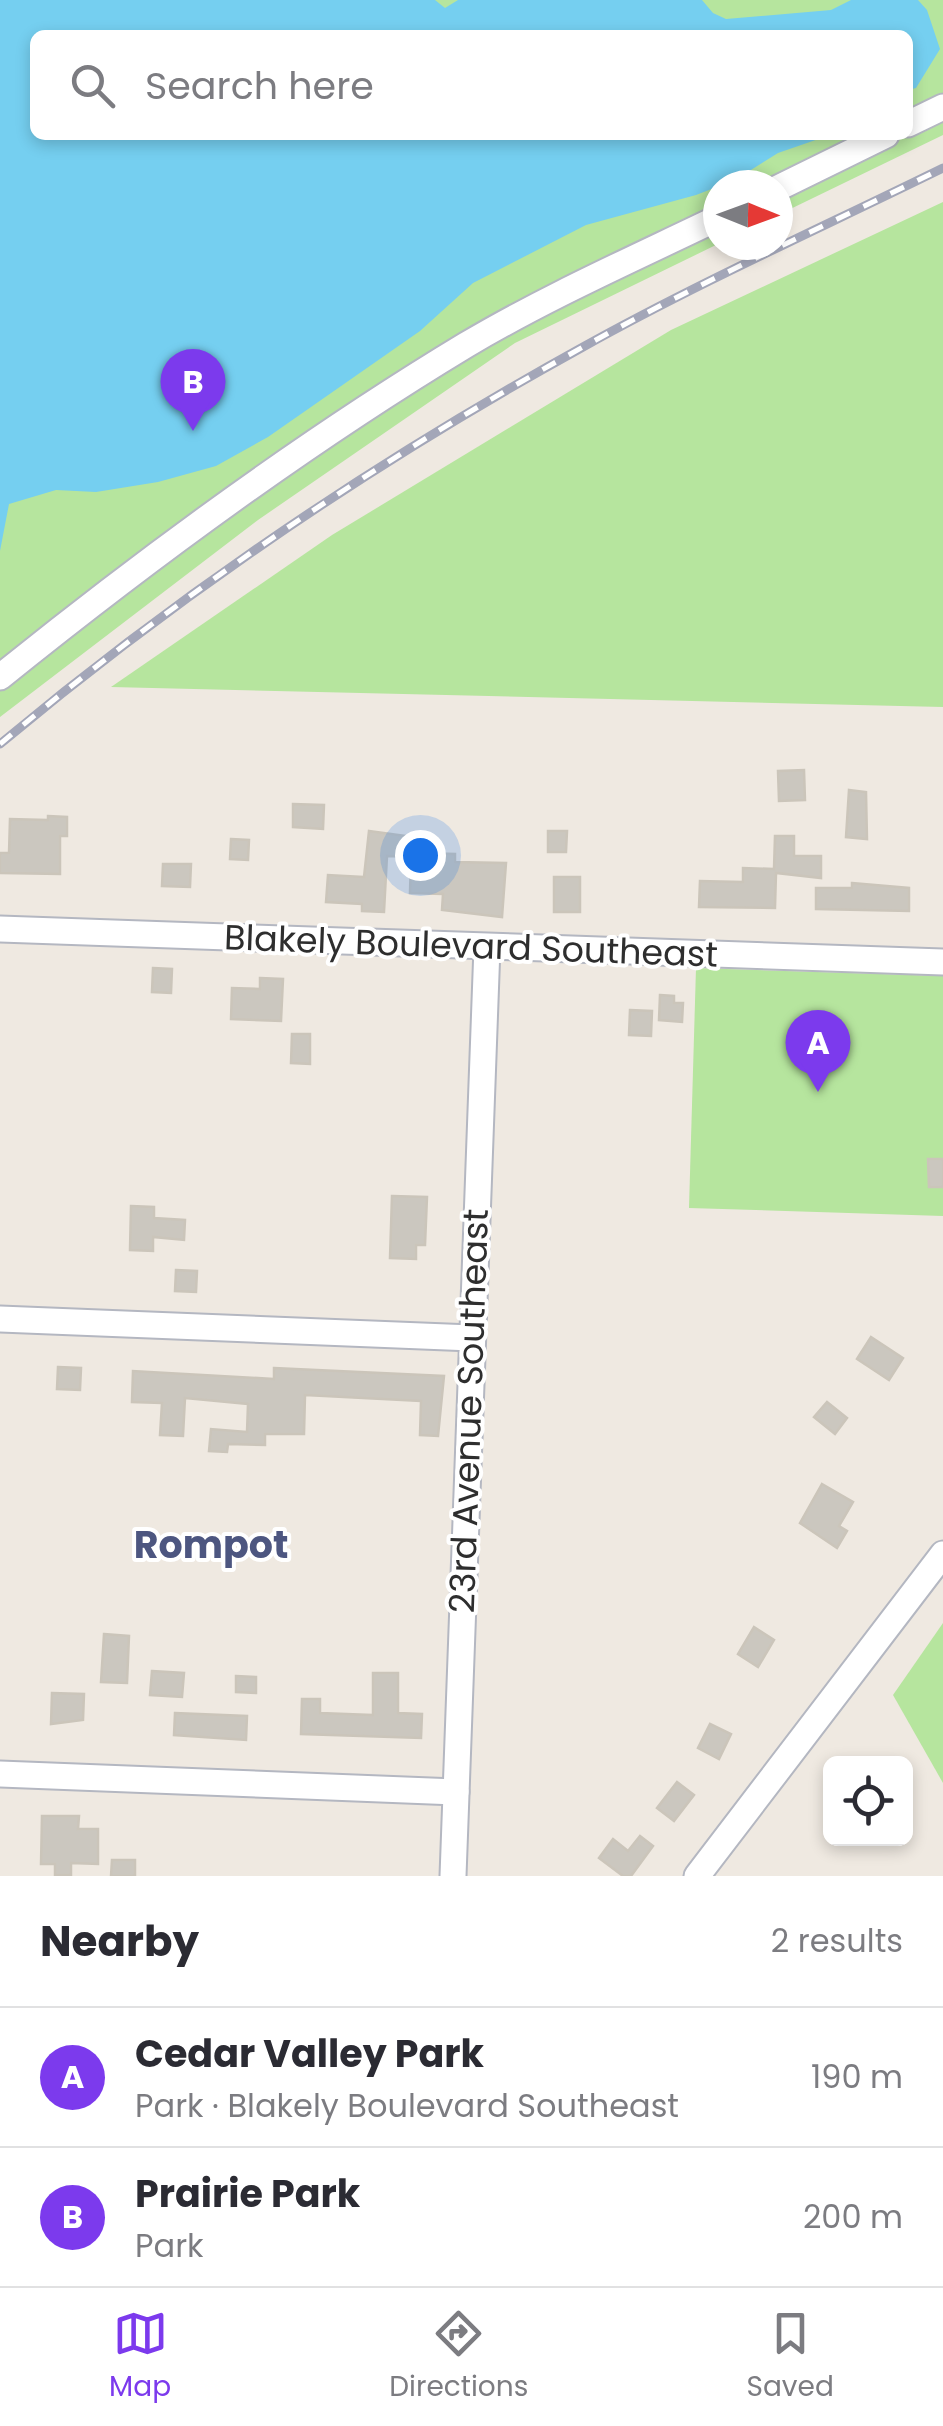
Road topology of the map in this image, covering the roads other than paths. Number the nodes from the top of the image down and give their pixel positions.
1 (943, 107) edge
2 (913, 122) edge
3 (876, 140) edge
4 (793, 181) edge
5 (703, 225) edge
6 (0, 677) edge
7 (0, 929) edge
8 (487, 947) junction
9 (943, 962) edge
10 (0, 1320) edge
11 (472, 1338) junction
12 (943, 1554) edge
13 (0, 1774) edge
14 (456, 1792) junction
15 (453, 1876) edge
16 (697, 1876) edge

1 - 2 street
3 - 4 street
5 - 6 street
7 - 8 street, Blakely Boulevard Southeast
8 - 9 street, Blakely Boulevard Southeast
8 - 11 street, 23rd Avenue Southeast
10 - 11 street
11 - 14 street, 23rd Avenue Southeast
12 - 16 street
13 - 14 street
14 - 15 street, 23rd Avenue Southeast

